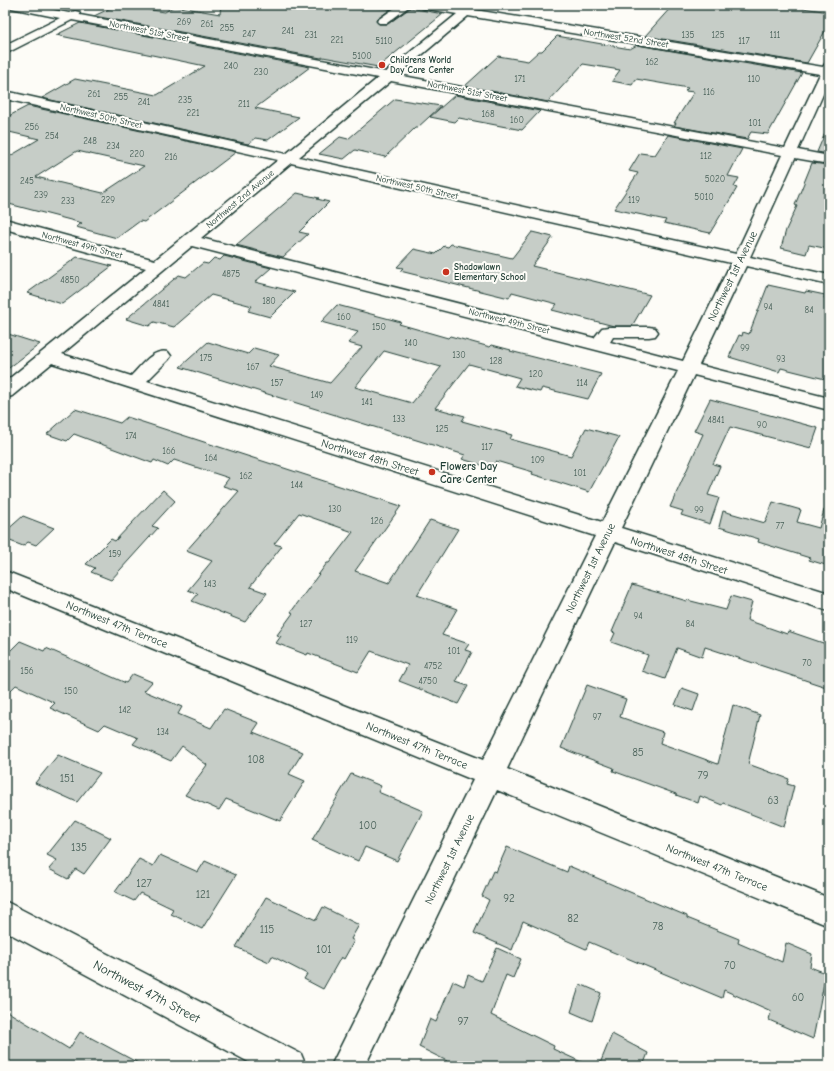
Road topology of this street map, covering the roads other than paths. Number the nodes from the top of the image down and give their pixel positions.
1 (12, 5) edge
2 (406, 5) edge
3 (422, 5) edge
4 (87, 8) dead end
5 (470, 9) edge
6 (70, 16) junction
7 (383, 21) dead end
8 (5, 50) edge
9 (828, 70) edge
10 (389, 76) junction
11 (5, 95) edge
12 (789, 153) junction
13 (289, 158) junction
14 (829, 160) edge
15 (225, 192) dead end
16 (242, 197) junction
17 (5, 224) edge
18 (189, 240) junction
19 (741, 260) junction
20 (158, 266) junction
21 (829, 280) edge
22 (649, 332) dead end
23 (599, 344) junction
24 (48, 356) junction
25 (162, 356) dead end
26 (688, 367) junction
27 (134, 383) junction
28 (5, 392) edge
29 (829, 404) edge
30 (608, 532) junction
31 (5, 579) edge
32 (829, 602) edge
33 (490, 774) junction
34 (829, 912) edge
35 (5, 916) edge
36 (289, 1066) edge
37 (348, 1066) edge

1 - 6 street, Northwest 51st Street
2 - 7 street
3 - 5 street, Northwest 52nd Street
4 - 6 street
5 - 9 street, Northwest 52nd Street
5 - 10 street, Northwest 2nd Avenue
6 - 8 street
6 - 10 street, Northwest 51st Street
9 - 12 street, Northwest 1st Avenue
10 - 12 street, Northwest 51st Street
10 - 13 street, Northwest 2nd Avenue
11 - 13 street, Northwest 50th Street
12 - 14 street, Northwest 51st Street
12 - 19 street, Northwest 1st Avenue
13 - 16 street, Northwest 2nd Avenue
13 - 19 street, Northwest 50th Street
15 - 16 street
16 - 18 street, Northwest 2nd Avenue
17 - 20 street, Northwest 49th Street
18 - 20 street, Northwest 2nd Avenue
18 - 23 street, Northwest 49th Street
19 - 21 street, Northwest 50th Street
19 - 26 street, Northwest 1st Avenue
20 - 24 street, Northwest 2nd Avenue
22 - 23 street
23 - 26 street, Northwest 49th Street
24 - 27 street, Northwest 48th Street
24 - 28 street, Northwest 2nd Avenue
25 - 27 street
26 - 29 street, Northwest 49th Street
26 - 30 street, Northwest 1st Avenue
27 - 30 street, Northwest 48th Street
30 - 32 street, Northwest 48th Street
30 - 33 street, Northwest 1st Avenue
31 - 33 street, Northwest 47th Terrace
33 - 34 street, Northwest 47th Terrace
33 - 37 street, Northwest 1st Avenue
35 - 36 street, Northwest 47th Street

